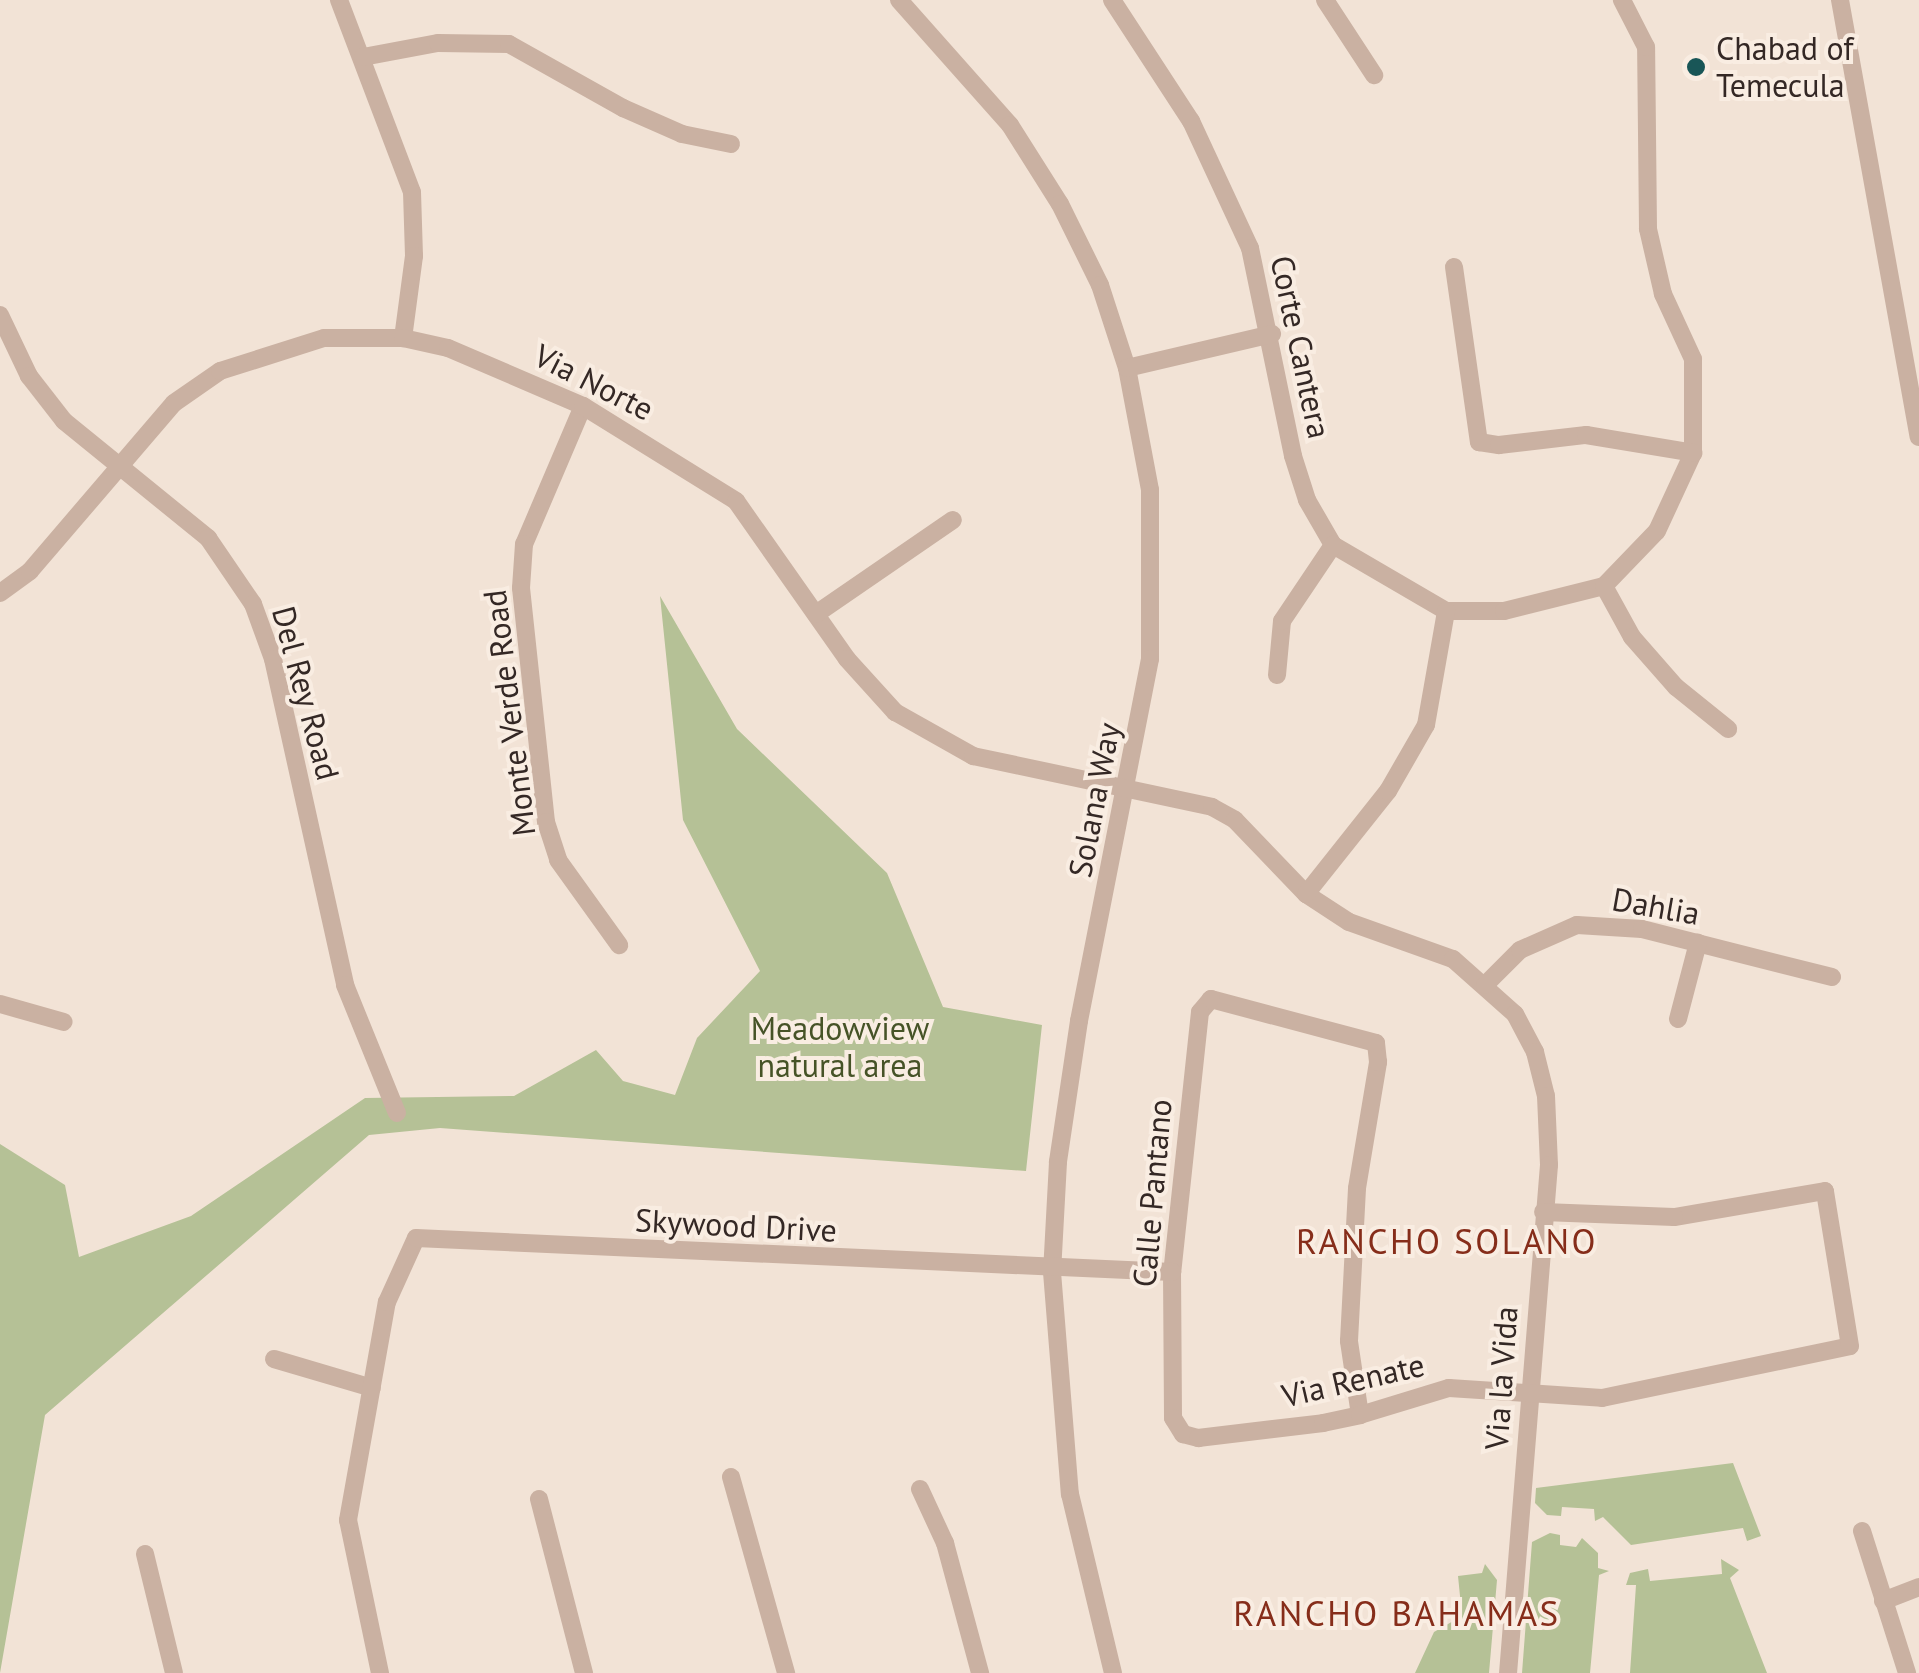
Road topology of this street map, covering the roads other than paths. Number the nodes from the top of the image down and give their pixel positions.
1 (339, 0) edge
2 (900, 0) edge
3 (1112, 0) edge
4 (1326, 0) edge
5 (1622, 0) edge
6 (1840, 0) edge
7 (363, 57) junction
8 (1374, 75) dead end
9 (731, 144) dead end
10 (1454, 266) dead end
11 (0, 314) edge
12 (1272, 334) junction
13 (403, 338) junction
14 (1127, 368) junction
15 (583, 406) junction
16 (1919, 437) edge
17 (1694, 453) junction
18 (117, 466) junction
19 (952, 520) dead end
20 (1333, 545) junction
21 (1604, 586) junction
22 (0, 593) edge
23 (1446, 611) junction
24 (816, 614) junction
25 (1277, 675) dead end
26 (1728, 729) dead end
27 (1129, 786) junction
28 (1306, 894) junction
29 (1698, 943) junction
30 (619, 944) dead end
31 (1832, 977) dead end
32 (1485, 985) junction
33 (0, 1004) edge
34 (1678, 1019) dead end
35 (64, 1022) dead end
36 (397, 1113) dead end
37 (1543, 1212) junction
38 (1052, 1272) junction
39 (1172, 1272) junction
40 (274, 1358) dead end
41 (372, 1388) junction
42 (1531, 1395) junction
43 (1360, 1415) junction
44 (1173, 1418) joint
45 (731, 1477) dead end
46 (920, 1489) dead end
47 (539, 1499) dead end
48 (1862, 1531) dead end
49 (145, 1554) dead end
50 (1919, 1587) edge
51 (1884, 1600) junction
52 (174, 1673) edge
53 (380, 1673) edge
54 (584, 1673) edge
55 (786, 1673) edge
56 (980, 1673) edge
57 (1113, 1673) edge
58 (1508, 1673) edge
59 (1907, 1673) edge

1 - 7 street
2 - 14 street, Solana Way
3 - 12 street, Corte Cantera
4 - 8 street
5 - 17 street
6 - 16 street
7 - 9 street
7 - 13 street
10 - 17 street
11 - 18 street, Del Rey Road
12 - 14 street
12 - 20 street, Corte Cantera
13 - 15 street, Via Norte
13 - 18 street, Via Norte
14 - 27 street, Solana Way
15 - 24 street, Via Norte
15 - 30 street, Monte Verde Road
17 - 21 street
18 - 22 street, Via Norte
18 - 36 street, Del Rey Road
19 - 24 street
20 - 23 street, Corte Cantera
20 - 25 street
21 - 23 street
21 - 26 street
23 - 28 street
24 - 27 street, Via Norte
27 - 28 street, Via la Vida
27 - 38 street, Solana Way
28 - 32 street, Via la Vida
29 - 31 street, Dahlia
29 - 32 street, Dahlia
29 - 34 street
32 - 37 street, Via la Vida
33 - 35 street
37 - 42 street, Via la Vida
37 - 42 street, Via Renate
38 - 39 street, Skywood Drive
38 - 41 street, Skywood Drive
38 - 57 street, Solana Way
39 - 43 street, Calle Pantano
39 - 44 street, Calle Pantano
40 - 41 street
41 - 53 street
42 - 43 street, Via Renate
42 - 58 street, Via la Vida
43 - 44 street, Via Renate
45 - 55 street
46 - 56 street
47 - 54 street
48 - 51 street
49 - 52 street
50 - 51 street
51 - 59 street

